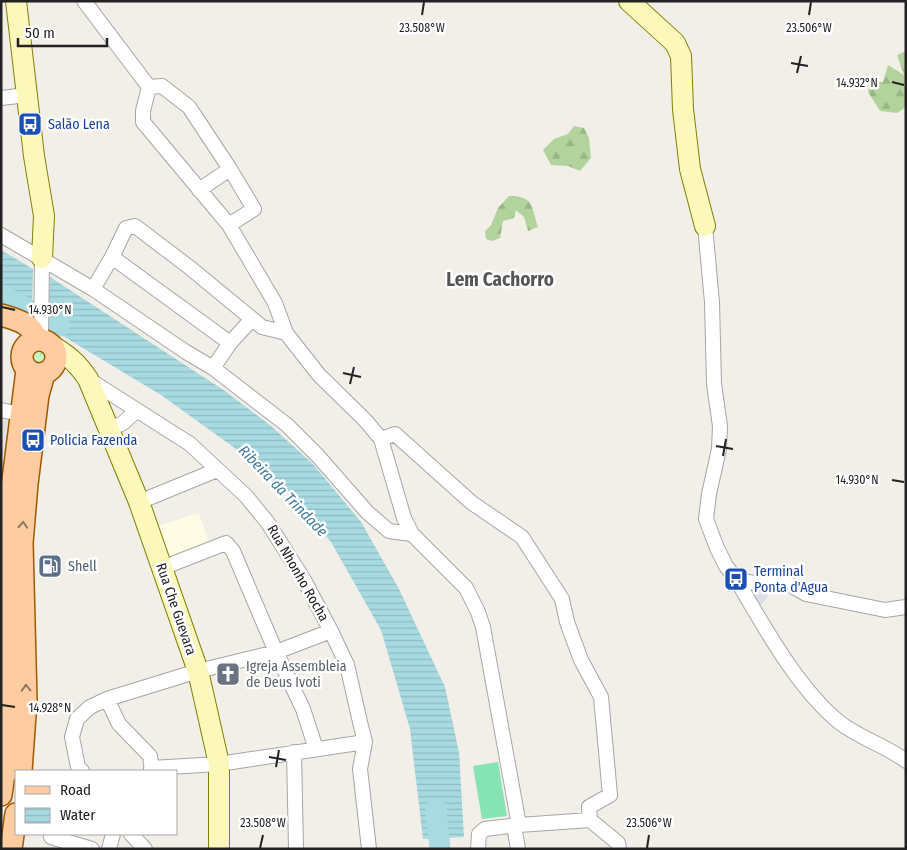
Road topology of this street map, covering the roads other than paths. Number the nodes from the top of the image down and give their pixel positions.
1 (16, 1) edge
2 (84, 1) edge
3 (630, 1) edge
4 (149, 87) junction
5 (27, 95) junction
6 (1, 98) edge
7 (230, 168) junction
8 (199, 190) junction
9 (229, 225) junction
10 (705, 226) joint
11 (1, 235) edge
12 (112, 257) junction
13 (42, 258) junction
14 (93, 289) junction
15 (1, 315) edge
16 (1, 319) edge
17 (252, 319) junction
18 (286, 333) junction
19 (230, 343) junction
20 (40, 351) junction
21 (213, 368) junction
22 (88, 378) junction
23 (137, 410) junction
24 (11, 412) edge
25 (109, 429) junction
26 (381, 439) junction
27 (217, 470) junction
28 (139, 502) junction
29 (412, 534) junction
30 (3, 539) edge
31 (162, 568) junction
32 (736, 579) junction
33 (4, 600) edge
34 (906, 607) edge
35 (331, 631) junction
36 (276, 652) junction
37 (198, 671) junction
38 (108, 699) junction
39 (365, 742) junction
40 (316, 749) junction
41 (294, 752) junction
42 (906, 760) edge
43 (219, 764) junction
44 (21, 770) edge
45 (81, 770) edge
46 (151, 770) edge
47 (1, 795) edge
48 (590, 820) junction
49 (15, 821) edge
50 (517, 825) junction
51 (113, 835) edge
52 (132, 835) edge
53 (51, 838) dead end
54 (11, 849) edge
55 (92, 849) edge
56 (109, 849) edge
57 (145, 849) edge
58 (219, 849) edge
59 (296, 849) edge
60 (369, 849) edge
61 (478, 849) edge
62 (518, 849) edge
63 (619, 849) edge

1 - 5 street
2 - 4 street
3 - 10 street
4 - 7 street
4 - 8 street
5 - 6 street
5 - 13 street
7 - 8 street
7 - 9 street
8 - 9 street
9 - 18 street
10 - 32 street
11 - 13 street
12 - 14 street
12 - 17 street
12 - 19 street
13 - 14 street
13 - 20 street
14 - 21 street
15 - 20 main road
16 - 20 main road
17 - 18 street
17 - 19 street
18 - 26 street
19 - 21 street
20 - 22 street
20 - 24 main road
44 -> 20 main road
21 - 29 street
22 - 23 street, Rua Nhonho Rocha
22 - 25 street, Rua Che Guevara
23 - 25 street
23 - 27 street, Rua Nhonho Rocha
24 - 30 main road
25 - 28 street, Rua Che Guevara
26 - 29 street
26 - 48 street
27 - 28 street
27 - 35 street, Rua Nhonho Rocha
28 - 31 street, Rua Che Guevara
29 - 50 street
30 - 33 main road
31 - 36 street
31 - 37 street, Rua Che Guevara
32 - 34 street
32 - 42 street
33 - 47 main road
35 - 36 street
35 - 39 street, Rua Nhonho Rocha
36 - 37 street
36 - 40 street
37 - 38 street
37 - 43 street, Rua Che Guevara
38 - 45 street
38 - 46 street
39 - 40 street
39 - 60 street, Rua Nhonho Rocha
40 - 41 street
41 - 43 street
41 - 59 street
43 - 46 street
43 - 58 street, Rua Che Guevara
48 - 50 street
48 - 63 street
49 - 54 main road
50 - 61 street
50 - 62 street
51 - 56 street
52 - 57 street
53 - 55 street

